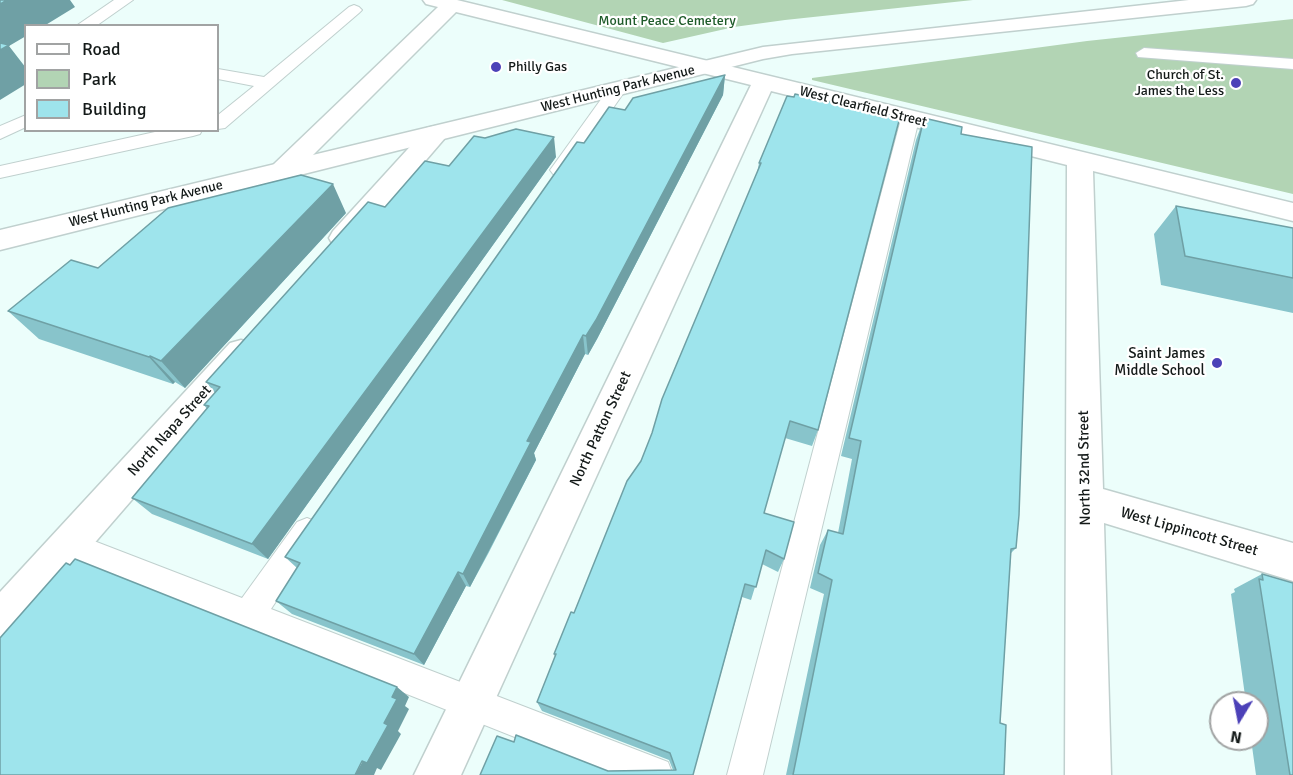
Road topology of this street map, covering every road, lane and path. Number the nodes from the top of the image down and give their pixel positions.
1 (125, 0) edge
2 (1246, 0) edge
3 (442, 2) edge
4 (354, 10) dead end
5 (87, 24) edge
6 (1144, 53) dead end
7 (1293, 64) edge
8 (704, 68) junction
9 (219, 74) edge
10 (764, 82) junction
11 (268, 83) junction
12 (618, 88) junction
13 (910, 119) junction
14 (24, 121) edge
15 (219, 123) edge
16 (184, 132) edge
17 (0, 133) edge
18 (436, 133) junction
19 (1080, 161) junction
20 (283, 170) junction
21 (0, 172) edge
22 (549, 186) edge
23 (1293, 212) edge
24 (0, 240) edge
25 (322, 261) edge
26 (259, 332) edge
27 (1086, 501) junction
28 (317, 518) edge
29 (69, 545) junction
30 (1293, 562) edge
31 (249, 615) junction
32 (0, 622) edge
33 (471, 704) junction
34 (437, 775) edge
35 (655, 775) edge
36 (745, 775) edge
37 (1088, 775) edge

1 - 5 lane
2 - 8 street, West Hunting Park Avenue
3 - 8 street, West Clearfield Street
3 - 20 street
4 - 11 lane
6 - 7 lane
8 - 10 street, West Clearfield Street
8 - 12 street, West Hunting Park Avenue
9 - 11 lane
10 - 13 street, West Clearfield Street
10 - 33 street, North Patton Street
11 - 15 lane
12 - 18 street, West Hunting Park Avenue
12 - 22 lane
13 - 19 street, West Clearfield Street
13 - 36 lane
14 - 17 lane
16 - 21 lane
18 - 20 street, West Hunting Park Avenue
18 - 25 street
19 - 23 street, West Clearfield Street
19 - 27 street, North 32nd Street
20 - 24 street, West Hunting Park Avenue
26 - 29 street, North Napa Street
27 - 30 street, West Lippincott Street
27 - 37 street, North 32nd Street
28 - 31 lane
29 - 31 lane
29 - 32 street, North Napa Street
31 - 33 lane
33 - 34 street, North Patton Street
33 - 35 lane

